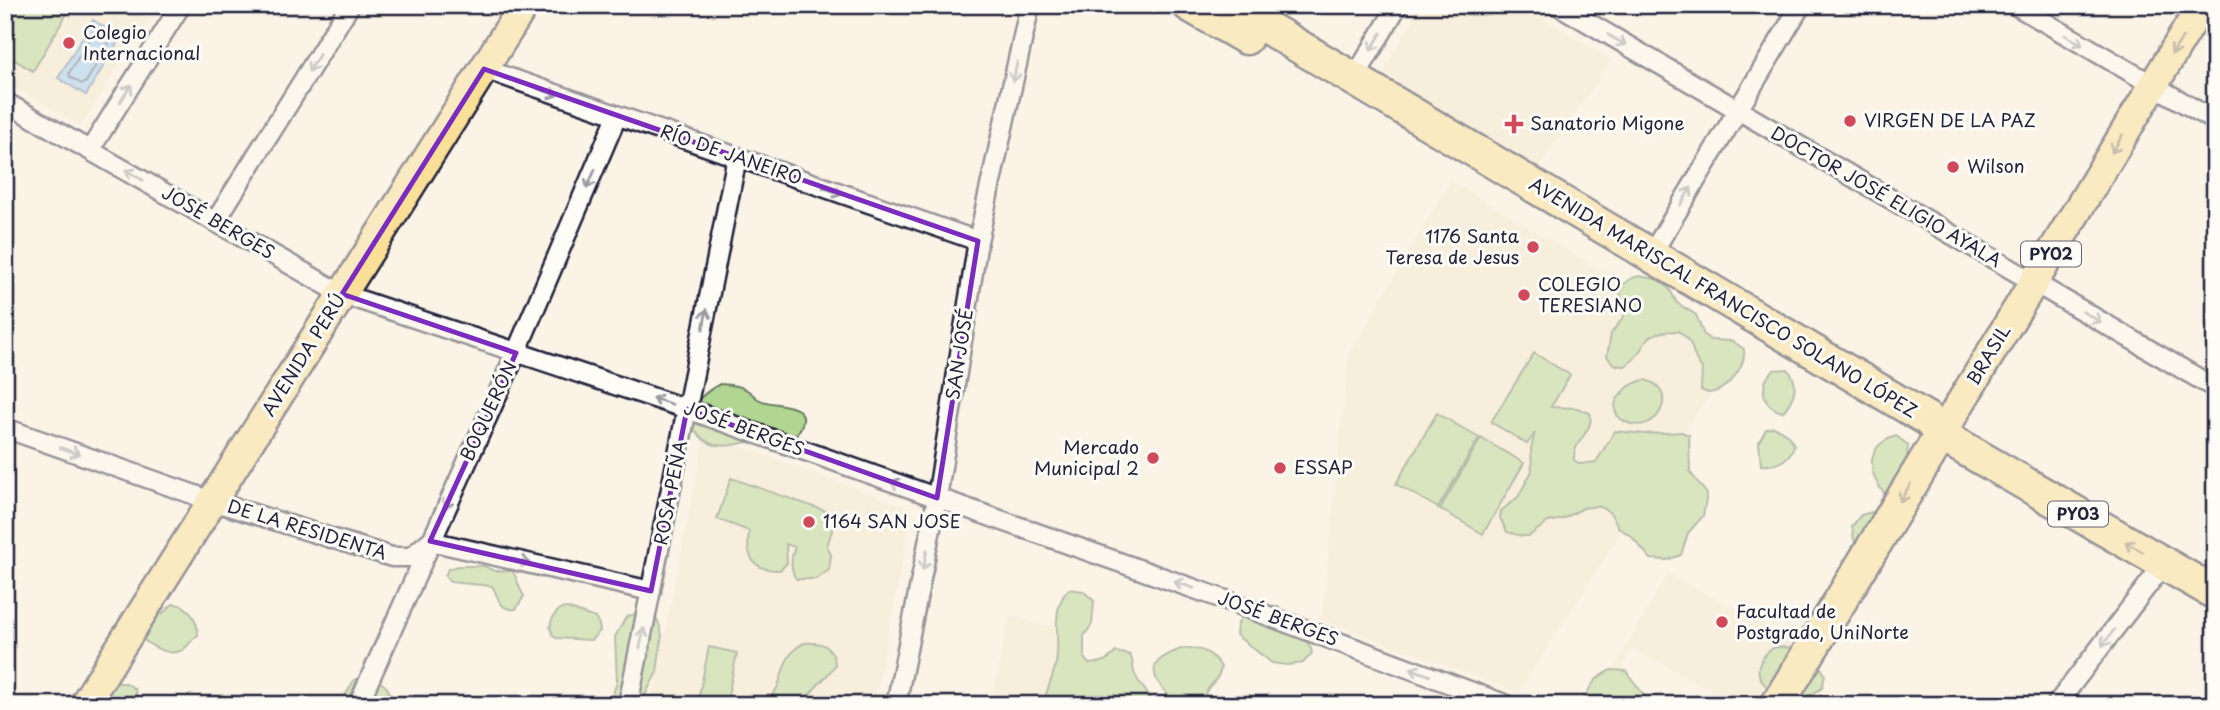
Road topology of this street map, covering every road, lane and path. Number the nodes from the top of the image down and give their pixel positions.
1 (181, 5) edge
2 (350, 5) edge
3 (524, 5) edge
4 (1030, 5) edge
5 (1189, 5) edge
6 (1228, 5) edge
7 (1398, 5) edge
8 (1558, 5) edge
9 (1801, 5) edge
10 (2015, 5) edge
11 (2202, 5) edge
12 (484, 69) junction
13 (1354, 79) junction
14 (2152, 86) junction
15 (5, 102) edge
16 (1738, 111) junction
17 (617, 116) junction
18 (2215, 121) edge
19 (90, 150) junction
20 (737, 157) junction
21 (1527, 202) junction
22 (215, 222) junction
23 (978, 241) junction
24 (1651, 255) junction
25 (2033, 283) junction
26 (342, 294) junction
27 (516, 353) junction
28 (2215, 388) edge
29 (687, 409) junction
30 (5, 428) edge
31 (1941, 434) junction
32 (937, 498) junction
33 (209, 505) junction
34 (430, 541) junction
35 (401, 559) junction
36 (2164, 564) junction
37 (413, 586) junction
38 (651, 591) junction
39 (2215, 593) edge
40 (84, 705) edge
41 (358, 705) edge
42 (628, 705) edge
43 (896, 705) edge
44 (1507, 705) edge
45 (1777, 705) edge
46 (2056, 705) edge

19 -> 1 street
2 -> 22 street
3 - 12 main road, AVENIDA PERÚ
4 -> 23 street, SAN JOSÉ
5 - 21 highway, AVENIDA MARISCAL FRANCISCO SOLANO LÓPEZ
6 - 13 highway, AVENIDA MARISCAL FRANCISCO SOLANO LÓPEZ
7 -> 13 street
8 -> 16 street, DOCTOR JOSÉ ELIGIO AYALA
9 - 16 street
10 -> 14 street
11 -> 14 main road, BRASIL / PY02
12 -> 17 street, RÍO DE JANEIRO
12 - 26 main road, AVENIDA PERÚ
13 - 24 highway, AVENIDA MARISCAL FRANCISCO SOLANO LÓPEZ
14 - 18 street
14 -> 25 main road, BRASIL / PY02
15 - 19 street, JOSÉ BERGES
24 -> 16 street
16 - 25 street, DOCTOR JOSÉ ELIGIO AYALA
17 - 20 street, RÍO DE JANEIRO
17 -> 27 street, BOQUERÓN
22 -> 19 street, JOSÉ BERGES
20 -> 23 street, RÍO DE JANEIRO
29 -> 20 street, ROSA PEÑA
21 - 24 highway
21 - 31 highway, AVENIDA MARISCAL FRANCISCO SOLANO LÓPEZ
22 - 26 street, JOSÉ BERGES
23 - 32 street, SAN JOSÉ
24 - 31 highway, AVENIDA MARISCAL FRANCISCO SOLANO LÓPEZ
25 -> 28 street, DOCTOR JOSÉ ELIGIO AYALA
25 - 31 main road, BRASIL / PY02
26 - 27 street, JOSÉ BERGES
26 - 33 main road, AVENIDA PERÚ
29 -> 27 street, JOSÉ BERGES
27 -> 34 street, BOQUERÓN
32 -> 29 street, JOSÉ BERGES
29 - 38 street, ROSA PEÑA
30 -> 33 street, DE LA RESIDENTA
36 -> 31 highway, AVENIDA MARISCAL FRANCISCO SOLANO LÓPEZ / PY03
31 -> 45 highway, BRASIL / PY02
32 -> 43 street, SAN JOSÉ
44 -> 32 street, JOSÉ BERGES
33 - 35 street, DE LA RESIDENTA
33 - 40 main road, AVENIDA PERÚ
34 - 35 street, DE LA RESIDENTA
34 - 37 street, BOQUERÓN
34 -> 38 street
35 - 37 street
36 - 39 highway, AVENIDA MARISCAL FRANCISCO SOLANO LÓPEZ / PY03
36 -> 46 street
37 - 41 street, BOQUERÓN
42 -> 38 street, ROSA PEÑA

